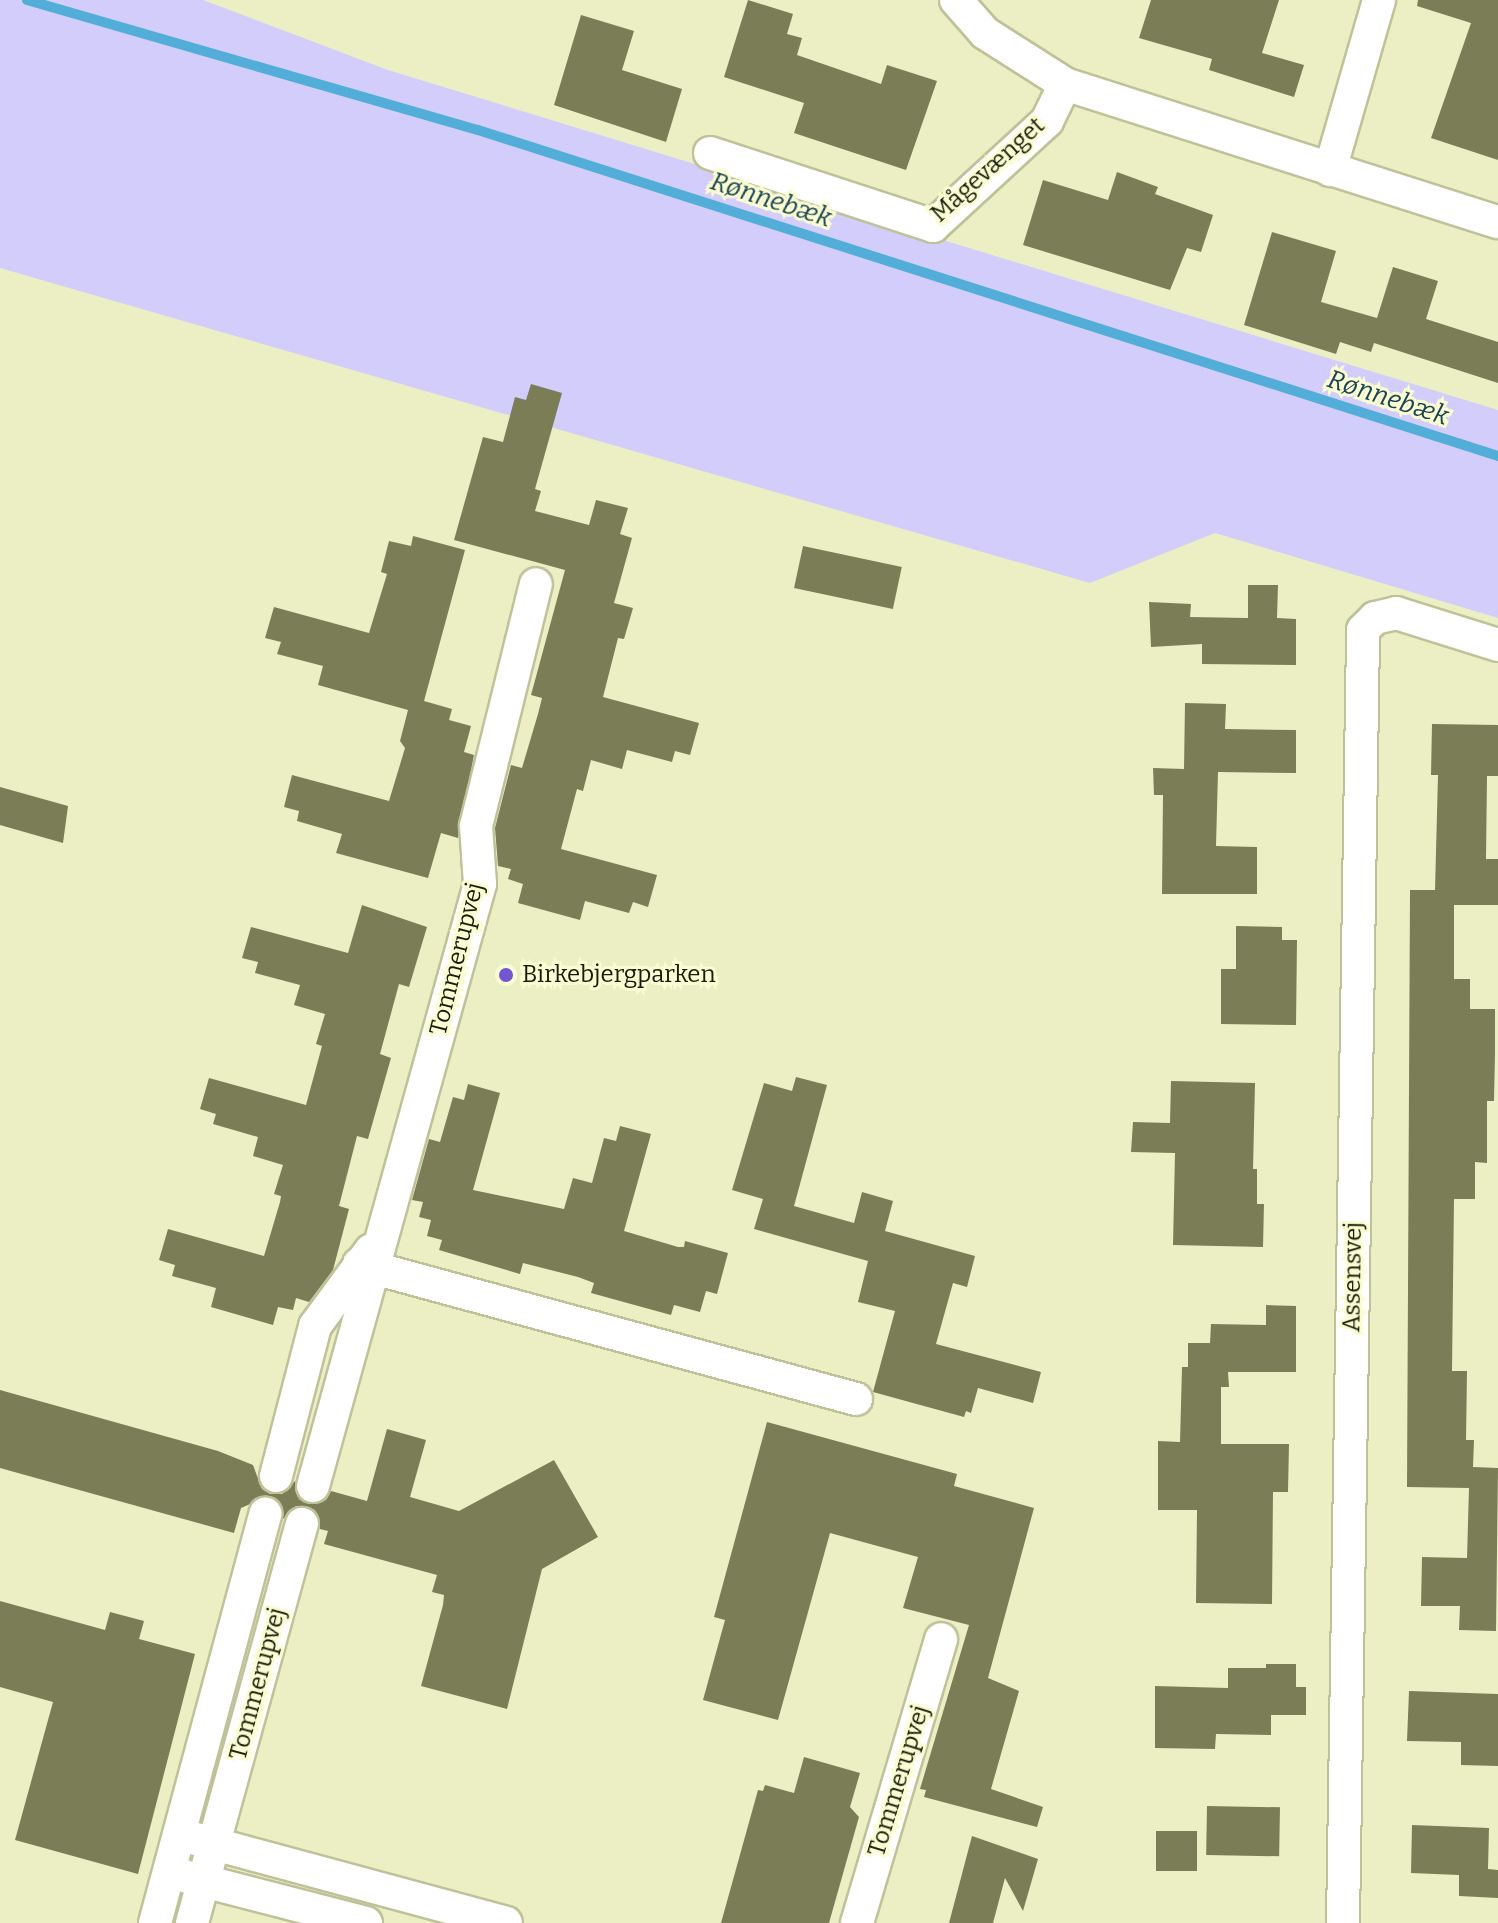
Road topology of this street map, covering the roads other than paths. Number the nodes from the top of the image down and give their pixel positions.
1 (956, 0) edge
2 (1379, 0) edge
3 (1065, 84) junction
4 (710, 153) dead end
5 (1330, 170) junction
6 (1498, 222) edge
7 (536, 584) dead end
8 (1498, 645) edge
9 (371, 1257) junction
10 (856, 1399) dead end
11 (276, 1476) dead end
12 (313, 1486) dead end
13 (265, 1514) dead end
14 (302, 1524) dead end
15 (941, 1639) dead end
16 (179, 1834) junction
17 (214, 1844) junction
18 (169, 1872) junction
19 (203, 1881) junction
20 (155, 1923) edge
21 (192, 1923) edge
22 (366, 1923) edge
23 (506, 1923) edge
24 (857, 1923) edge
25 (1343, 1923) edge

1 - 3 street
2 - 5 street
3 - 4 street, Mågevænget
3 - 5 street
5 - 6 street
7 - 9 street, Tommerupvej
8 - 25 street, Assensvej
9 - 10 street
9 - 11 street, Tommerupvej
9 - 12 street, Tommerupvej
13 - 16 street, Tommerupvej
14 - 17 street, Tommerupvej
15 - 24 street, Tommerupvej
16 - 17 street
16 - 18 street, Tommerupvej
17 - 19 street, Tommerupvej
17 - 23 street
18 - 19 street
18 - 20 street, Tommerupvej
19 - 21 street, Tommerupvej
19 - 22 street

